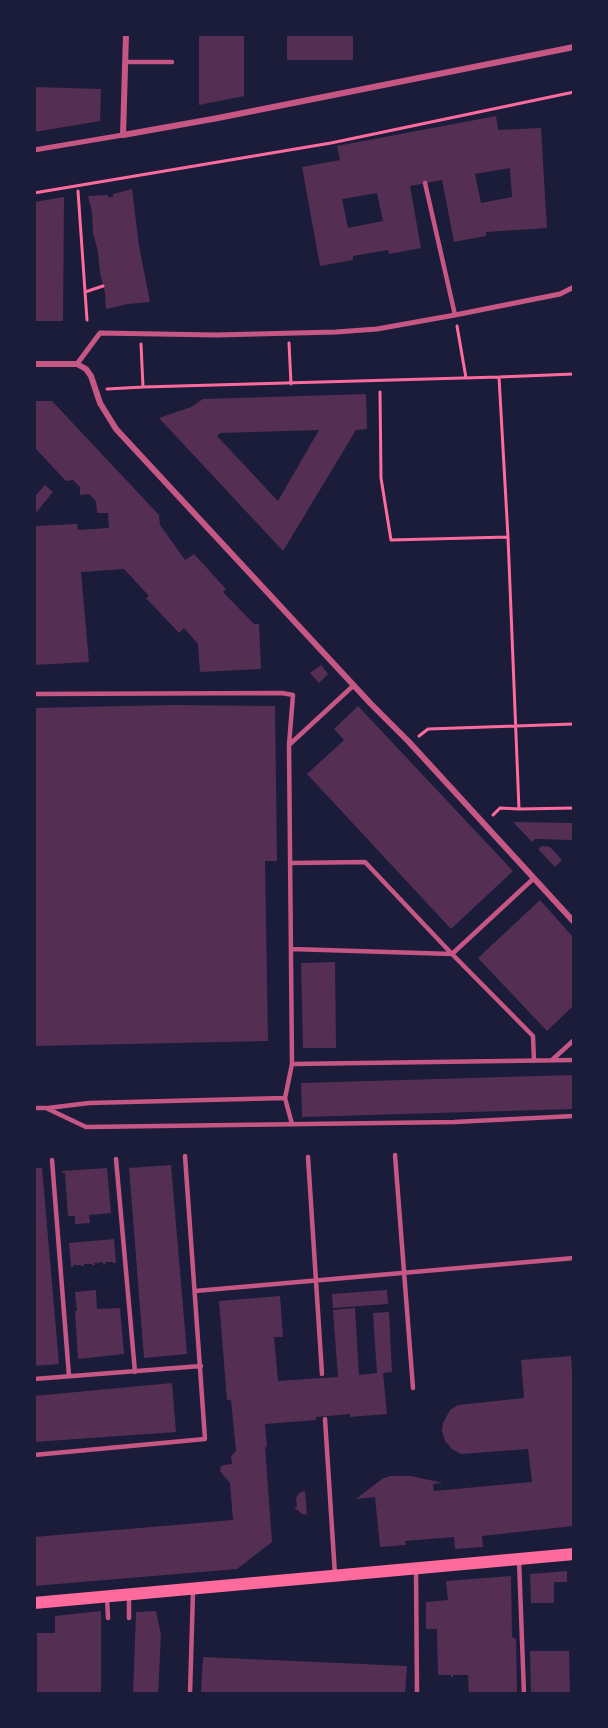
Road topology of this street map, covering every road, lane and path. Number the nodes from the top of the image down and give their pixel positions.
1 (126, 34) edge
2 (573, 47) edge
3 (125, 62) junction
4 (172, 62) dead end
5 (573, 92) edge
6 (123, 135) junction
7 (34, 150) edge
8 (425, 183) dead end
9 (78, 191) dead end
10 (34, 193) edge
11 (103, 286) dead end
12 (573, 287) edge
13 (85, 292) junction
14 (455, 315) junction
15 (87, 320) dead end
16 (289, 332) junction
17 (140, 333) junction
18 (34, 363) edge
19 (77, 364) junction
20 (573, 374) edge
21 (499, 377) junction
22 (466, 378) junction
23 (291, 384) junction
24 (142, 387) junction
25 (97, 392) junction
26 (380, 392) dead end
27 (508, 537) junction
28 (354, 685) junction
29 (34, 694) edge
30 (573, 724) edge
31 (514, 726) junction
32 (409, 742) junction
33 (289, 745) junction
34 (519, 808) junction
35 (573, 808) edge
36 (483, 824) junction
37 (291, 863) junction
38 (533, 879) junction
39 (573, 922) edge
40 (291, 949) junction
41 (452, 954) junction
42 (573, 1040) edge
43 (552, 1060) junction
44 (573, 1060) edge
45 (534, 1061) junction
46 (292, 1064) junction
47 (285, 1098) junction
48 (34, 1108) edge
49 (46, 1108) junction
50 (573, 1116) edge
51 (292, 1124) junction
52 (395, 1155) dead end
53 (184, 1156) dead end
54 (308, 1157) dead end
55 (116, 1159) dead end
56 (52, 1160) dead end
57 (573, 1258) edge
58 (404, 1272) junction
59 (316, 1280) junction
60 (195, 1291) junction
61 (201, 1366) junction
62 (135, 1372) junction
63 (322, 1374) dead end
64 (69, 1376) junction
65 (34, 1379) edge
66 (413, 1388) dead end
67 (325, 1419) dead end
68 (34, 1455) edge
69 (573, 1554) edge
70 (519, 1560) junction
71 (416, 1570) junction
72 (335, 1576) junction
73 (194, 1588) junction
74 (129, 1594) junction
75 (107, 1596) junction
76 (34, 1603) edge
77 (108, 1618) dead end
78 (129, 1618) dead end
79 (190, 1694) edge
80 (417, 1694) edge
81 (524, 1694) edge

1 - 3 street
2 - 6 street
3 - 4 lane
3 - 6 street
5 - 10 path
6 - 7 street
8 - 14 lane
9 - 13 path
11 - 13 path
12 - 14 street
13 - 15 path
14 - 16 street
14 - 22 path
16 - 17 street
16 - 23 path
17 - 19 street
17 - 24 path
18 - 19 street
19 - 25 street
20 - 21 path
21 - 22 path
21 - 27 path
22 - 23 path
23 - 24 path
24 - 25 path
25 - 28 street
26 - 27 path
27 - 31 path
28 - 32 street
28 - 33 lane
29 - 33 lane
30 - 31 path
31 - 32 path
31 - 34 path
32 - 36 street
33 - 37 lane
34 - 35 path
34 - 36 path
36 - 38 street
37 - 40 lane
37 - 41 lane
38 - 39 street
38 - 41 lane
40 - 41 lane
40 - 46 lane
41 - 45 lane
42 - 43 lane
43 - 44 lane
43 - 45 lane
45 - 46 lane
46 - 47 lane
47 - 49 lane
47 - 51 lane
48 - 49 lane
49 - 51 lane
50 - 51 lane
52 - 58 lane
53 - 60 lane
54 - 59 lane
55 - 62 lane
56 - 64 lane
57 - 58 lane
58 - 59 lane
58 - 66 lane
59 - 60 lane
59 - 63 lane
60 - 61 lane
61 - 62 lane
61 - 68 lane
62 - 64 lane
64 - 65 lane
67 - 72 lane
69 - 70 main road
70 - 71 main road
70 - 81 lane
71 - 72 main road
71 - 80 lane
72 - 73 main road
73 - 74 main road
73 - 79 lane
74 - 75 main road
74 - 78 lane
75 - 76 main road
75 - 77 lane

